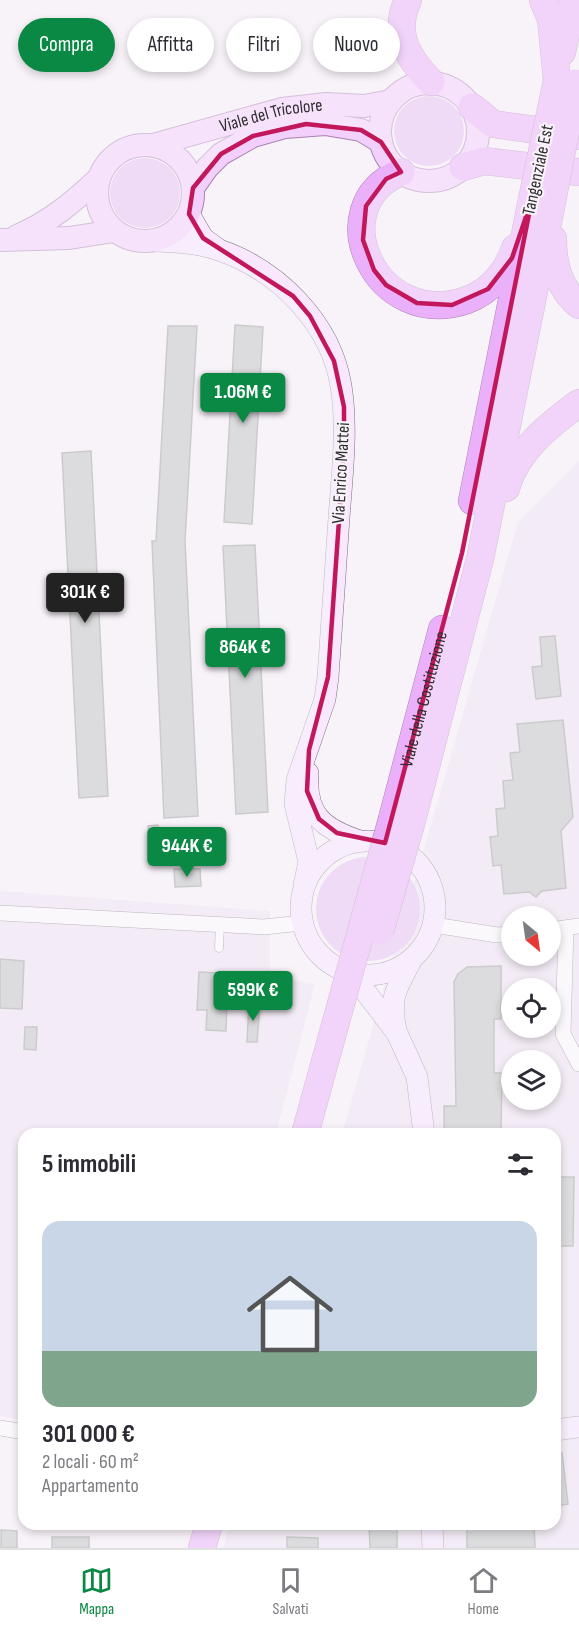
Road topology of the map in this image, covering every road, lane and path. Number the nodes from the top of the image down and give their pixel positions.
1 (408, 0) edge
2 (543, 0) edge
3 (573, 0) edge
4 (572, 76) edge
5 (431, 82) junction
6 (391, 101) junction
7 (472, 107) junction
8 (579, 136) edge
9 (381, 142) junction
10 (153, 145) junction
11 (463, 167) junction
12 (401, 172) junction
13 (579, 172) edge
14 (98, 179) junction
15 (193, 188) junction
16 (542, 200) junction
17 (189, 214) junction
18 (114, 231) junction
19 (5, 240) edge
20 (156, 241) junction
21 (218, 250) junction
22 (520, 259) joint
23 (579, 305) edge
24 (579, 404) edge
25 (480, 559) junction
26 (309, 750) junction
27 (401, 821) junction
28 (360, 841) junction
29 (304, 885) junction
30 (0, 914) edge
31 (220, 923) junction
32 (302, 923) junction
33 (434, 925) junction
34 (565, 928) edge
35 (501, 935) edge
36 (219, 948) dead end
37 (411, 960) junction
38 (351, 973) junction
39 (397, 1033) junction
40 (579, 1064) edge
41 (307, 1128) edge
42 (324, 1128) edge
43 (423, 1128) edge
44 (579, 1427) edge
45 (0, 1428) edge
46 (561, 1429) edge
47 (18, 1431) edge
48 (190, 1530) edge
49 (207, 1530) edge
50 (432, 1530) edge
51 (185, 1548) edge
52 (202, 1548) edge
53 (433, 1548) edge

1 - 5 highway
2 - 4 highway
3 - 4 highway
4 - 16 highway, Tangenziale Est, bridge
5 - 6 main road
5 - 7 main road
6 - 9 main road
6 - 10 main road, Viale del Tricolore
7 - 8 highway
7 - 11 main road
9 - 12 main road
9 - 15 main road, Viale del Tricolore
10 - 14 main road
10 - 15 main road
11 - 12 main road
11 - 13 highway
12 - 16 highway
14 - 18 main road
14 - 19 main road
15 - 17 main road
16 - 22 highway, Tangenziale Est
16 - 23 highway
16 - 25 highway
17 - 20 main road
17 - 21 street
18 - 19 main road
18 - 20 main road
20 - 21 street
21 - 26 street, Via Enrico Mattei
22 - 27 highway, Viale della Costituzione
24 - 25 highway
25 - 27 highway
26 - 28 street, Via Enrico Mattei
26 - 29 street, Via Enrico Mattei
27 - 41 highway, Viale della Costituzione, bridge
27 - 42 highway, Viale della Costituzione, bridge
28 - 29 street
28 - 33 street
29 - 32 street
30 - 31 street
31 - 32 street
31 - 36 lane
32 - 38 street
33 - 35 street
33 - 37 street
34 - 40 street
37 - 38 street
37 - 39 street
38 - 39 street
39 - 43 street
44 - 46 street
45 - 47 street
48 - 51 highway
49 - 52 highway
50 - 53 street

